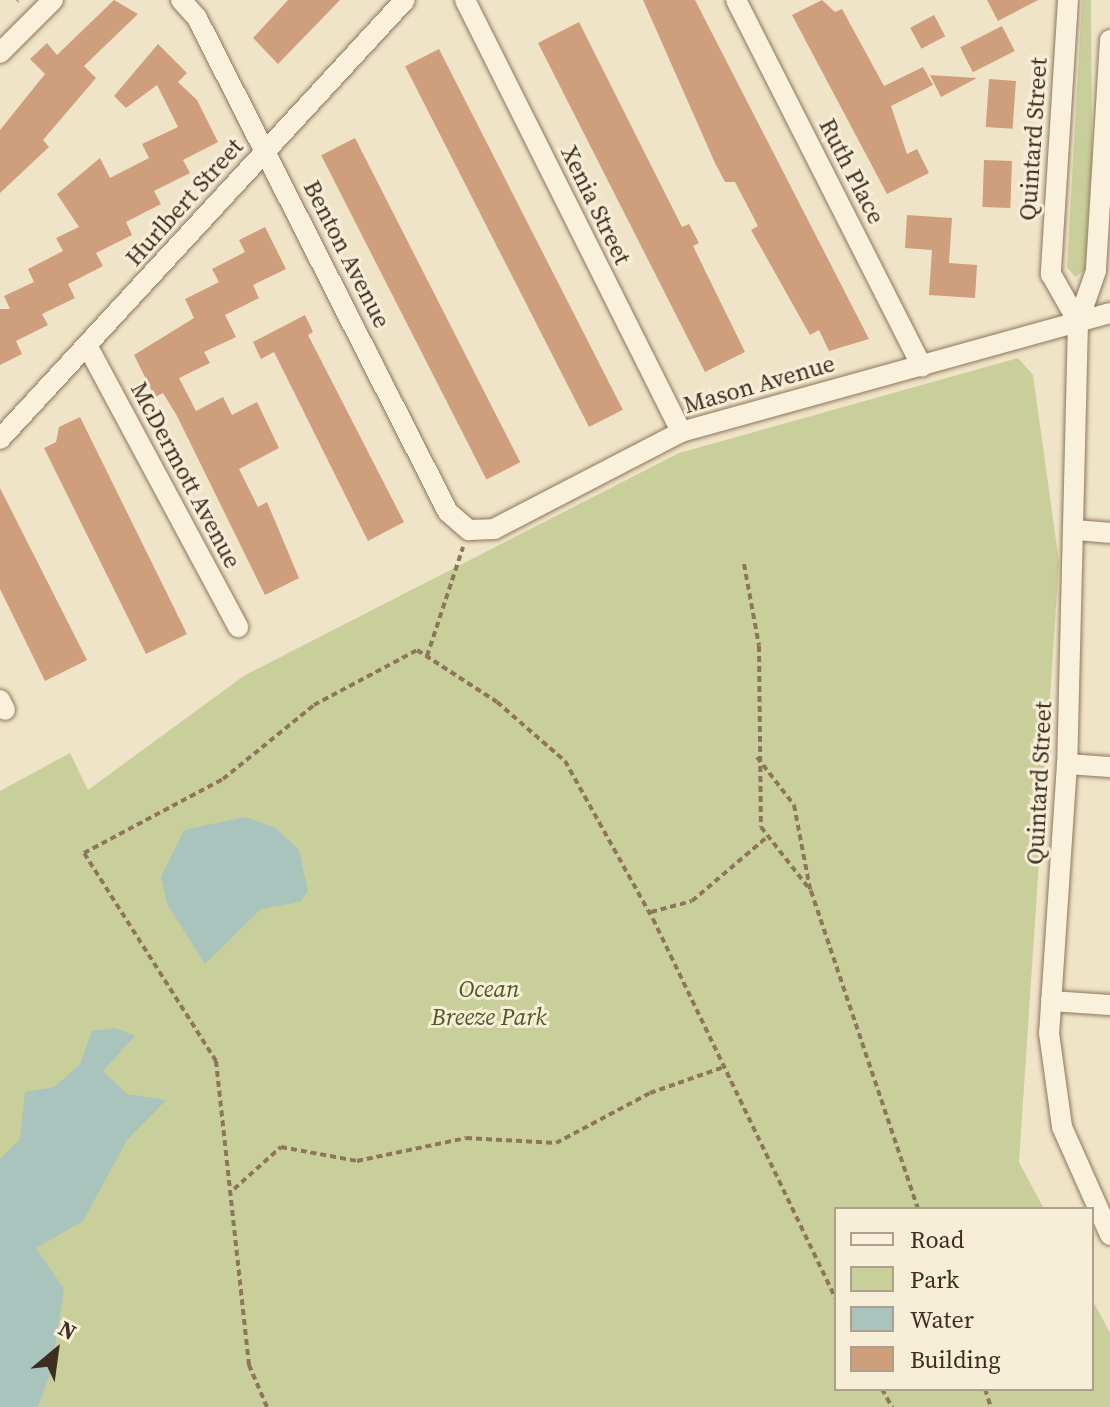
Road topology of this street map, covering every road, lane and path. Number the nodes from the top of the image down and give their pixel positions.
1 (53, 0) edge
2 (181, 0) edge
3 (405, 0) edge
4 (465, 0) edge
5 (736, 0) edge
6 (1068, 0) edge
7 (1110, 40) edge
8 (0, 53) edge
9 (266, 150) junction
10 (1110, 313) edge
11 (1078, 322) junction
12 (88, 347) junction
13 (922, 366) junction
14 (681, 432) junction
15 (0, 439) edge
16 (469, 530) junction
17 (1076, 530) junction
18 (1110, 533) edge
19 (744, 564) dead end
20 (238, 627) dead end
21 (427, 656) junction
22 (757, 757) junction
23 (1067, 764) junction
24 (1110, 767) edge
25 (767, 837) junction
26 (811, 891) junction
27 (649, 912) junction
28 (1051, 1001) junction
29 (1110, 1005) edge
30 (725, 1066) junction
31 (234, 1189) junction
32 (917, 1207) edge
33 (1110, 1235) edge
34 (834, 1296) edge
35 (267, 1407) edge

1 - 8 street
2 - 9 street, Benton Avenue
3 - 9 street, Hurlbert Street
4 - 14 street, Xenia Street
5 - 13 street, Ruth Place
6 - 11 street, Quintard Street
7 - 11 street, Quintard Street
9 - 12 street, Hurlbert Street
9 - 16 street, Benton Avenue
10 - 11 street, Mason Avenue
11 - 13 street, Mason Avenue
11 - 17 street, Quintard Street
12 - 15 street, Hurlbert Street
12 - 20 street, McDermott Avenue
13 - 14 street, Mason Avenue
14 - 16 street, Mason Avenue
16 - 21 path
17 - 18 street
17 - 23 street, Quintard Street
19 - 22 path
21 - 27 path
21 - 31 path
22 - 25 path
22 - 26 path
23 - 24 street
23 - 28 street, Quintard Street
25 - 26 path
25 - 27 path
26 - 32 path
27 - 30 path
28 - 29 street
28 - 33 street, Quintard Street
30 - 31 path
30 - 34 path
31 - 35 path

